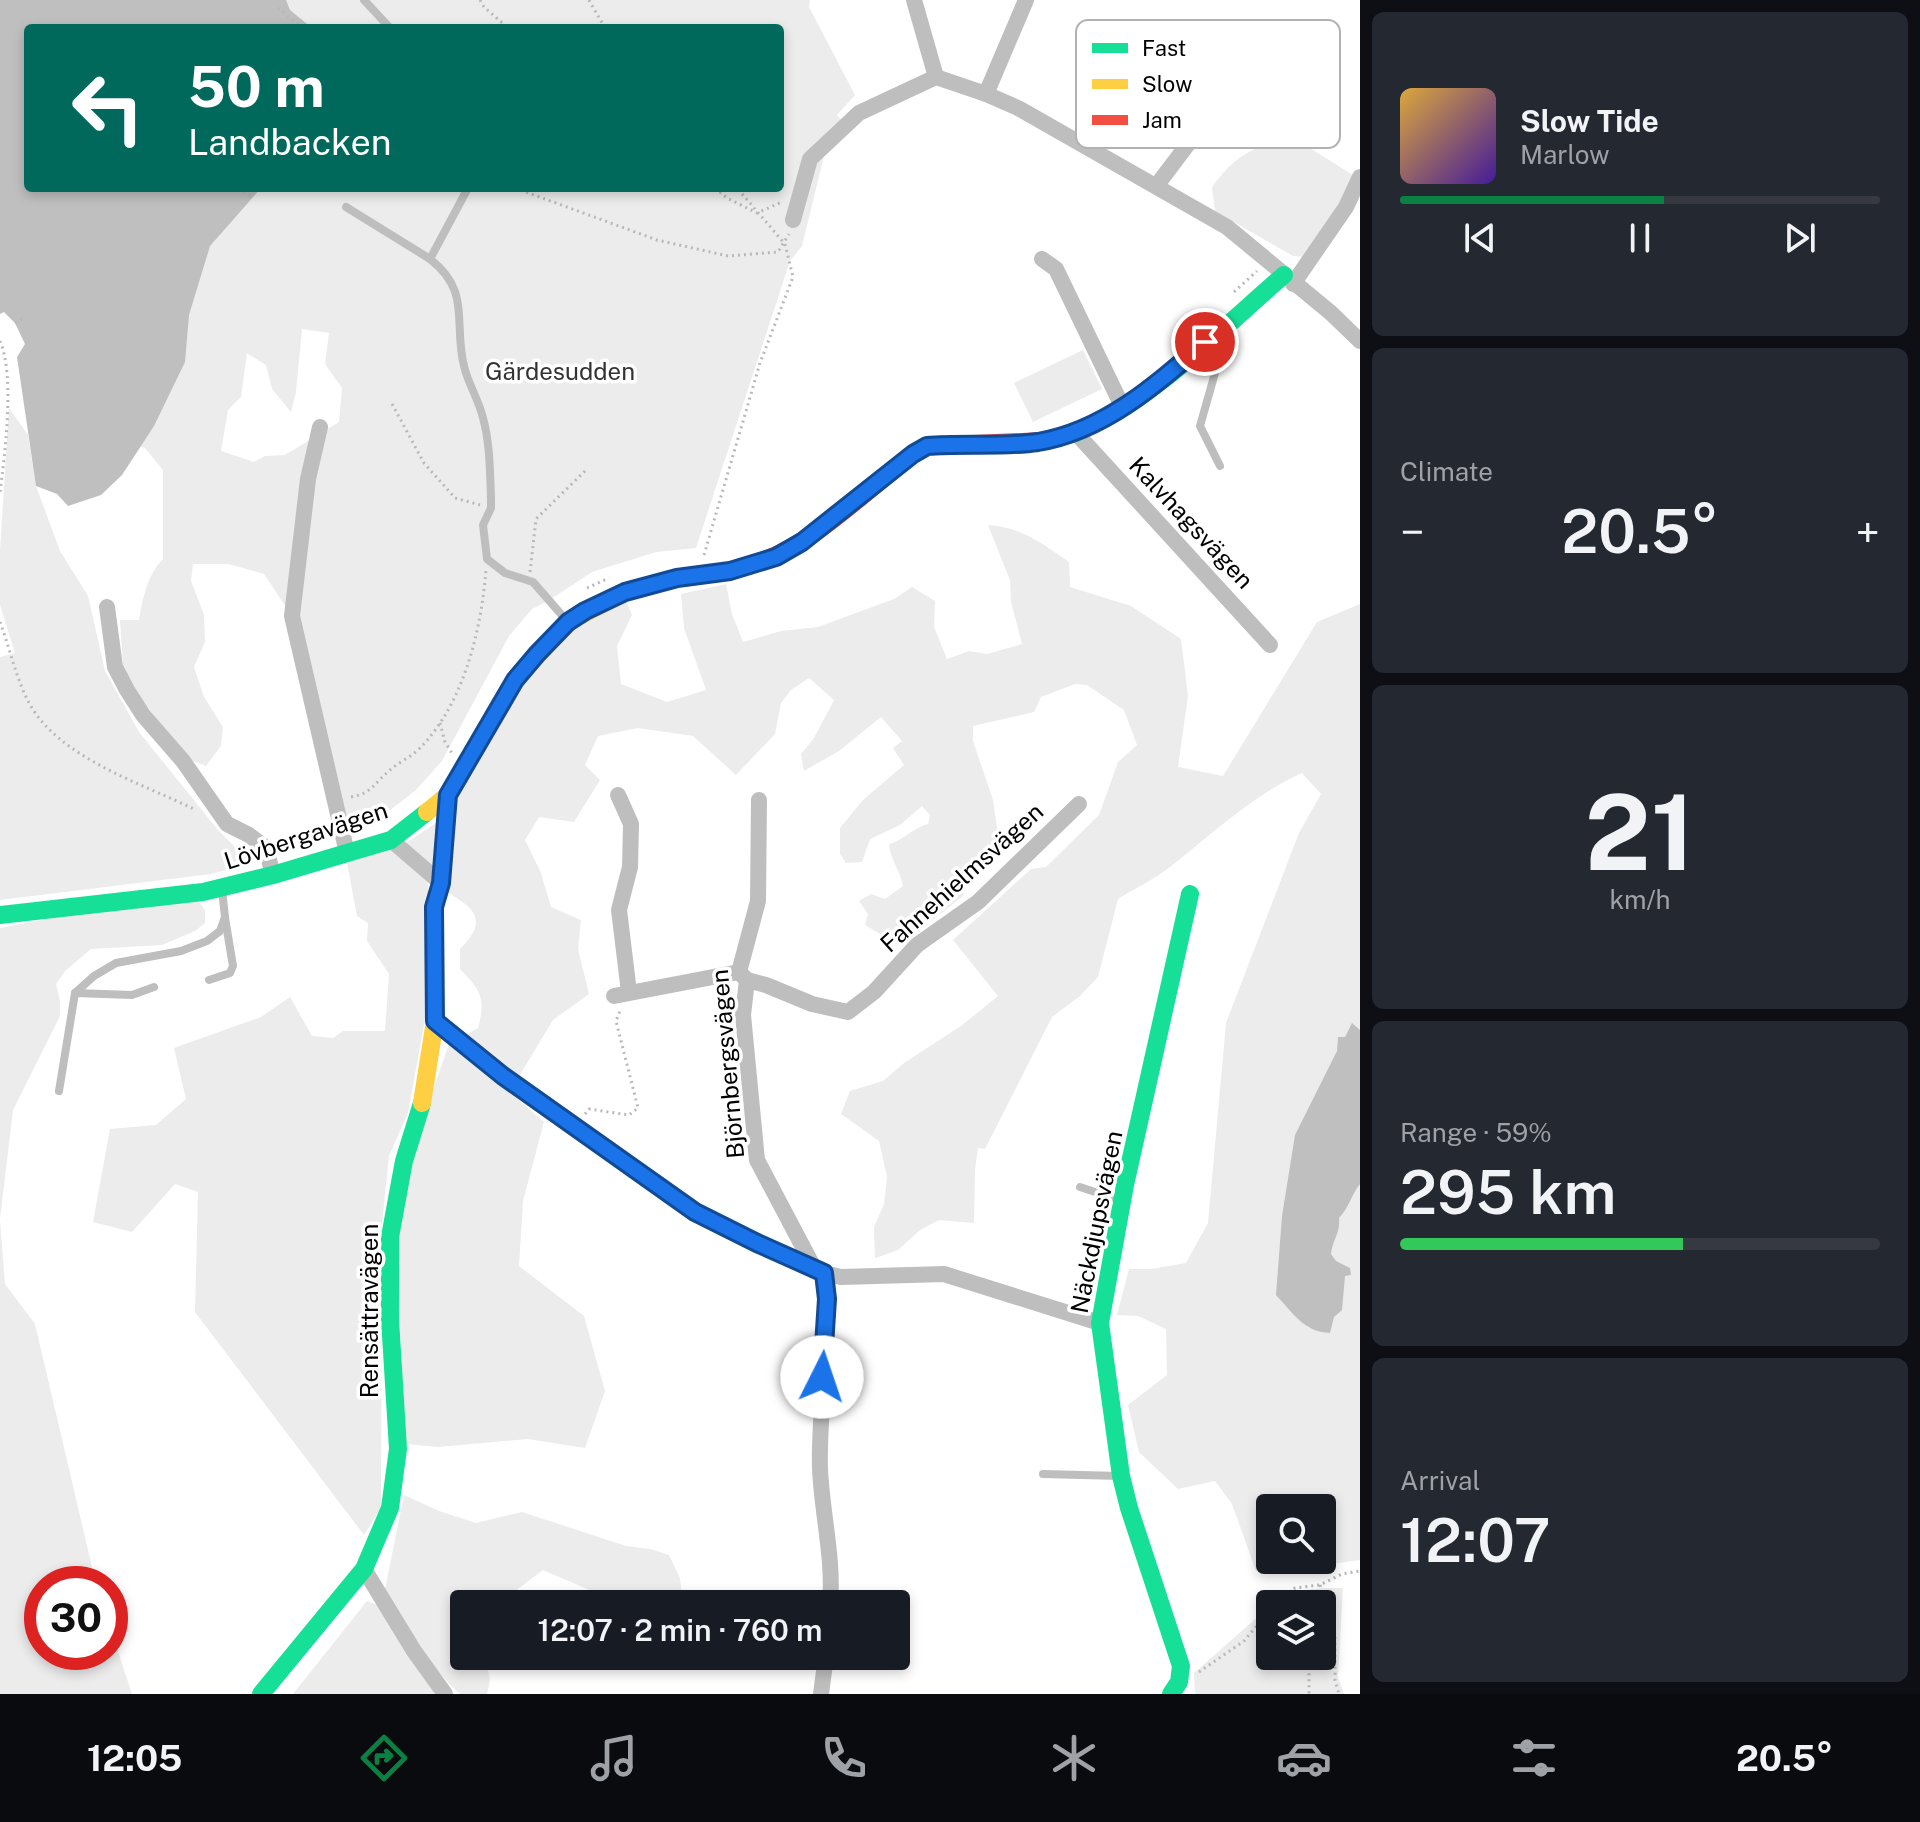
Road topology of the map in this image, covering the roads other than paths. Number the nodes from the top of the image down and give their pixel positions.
1 (364, 0) edge
2 (914, 0) edge
3 (1026, 0) edge
4 (386, 24) edge
5 (936, 77) junction
6 (986, 94) junction
7 (1076, 140) edge
8 (1090, 148) edge
9 (1185, 148) edge
10 (1360, 177) edge
11 (1157, 185) junction
12 (466, 192) edge
13 (346, 207) dead end
14 (793, 220) road end
15 (430, 259) junction
16 (1042, 259) dead end
17 (1288, 279) junction
18 (1360, 341) edge
19 (1205, 342) junction
20 (1123, 408) junction
21 (320, 427) dead end
22 (1076, 433) junction
23 (1220, 466) dead end
24 (107, 607) dead end
25 (568, 622) junction
26 (1270, 645) dead end
27 (448, 795) junction
28 (618, 795) dead end
29 (759, 800) dead end
30 (1079, 804) dead end
31 (391, 840) junction
32 (347, 853) junction
33 (273, 875) junction
34 (441, 883) junction
35 (222, 888) junction
36 (1190, 894) dead end
37 (0, 915) edge
38 (225, 917) junction
39 (743, 976) junction
40 (209, 980) dead end
41 (154, 987) dead end
42 (75, 993) junction
43 (435, 1021) junction
44 (59, 1091) dead end
45 (1080, 1187) dead end
46 (1123, 1201) junction
47 (818, 1269) junction
48 (1100, 1323) junction
49 (1043, 1474) dead end
50 (1121, 1476) junction
51 (364, 1569) junction
52 (830, 1590) edge
53 (824, 1670) edge
54 (261, 1694) edge
55 (445, 1694) edge
56 (821, 1694) edge
57 (1171, 1694) edge

1 - 4 lane
2 - 5 street
3 - 6 street
5 - 6 street
5 - 14 street
6 - 7 street
8 - 11 street
9 - 11 street
10 - 17 street
11 - 17 street
12 - 15 lane
13 - 15 lane
15 - 25 lane
16 - 20 street
17 - 18 street
17 - 19 street, Lövbergavägen
19 - 20 street, Lövbergavägen
19 - 23 lane
20 - 22 street, Lövbergavägen
21 - 32 street
22 - 25 street, Lövbergavägen
22 - 26 street, Kalvhagsvägen
24 - 33 street
25 - 27 street, Lövbergavägen
27 - 31 street, Lövbergavägen
27 - 34 street, Rensättravägen
28 - 39 street, Fahnehielmsvägen
29 - 39 street, Björnbergsvägen
30 - 39 street, Fahnehielmsvägen
31 - 32 street, Lövbergavägen
31 - 34 street
32 - 33 street, Lövbergavägen
33 - 35 street, Lövbergavägen
34 - 43 street, Rensättravägen
35 - 37 street, Lövbergavägen
35 - 38 lane
36 - 46 street, Näckdjupsvägen
38 - 40 lane
38 - 42 lane
39 - 47 street, Björnbergsvägen
41 - 42 lane
42 - 44 lane
43 - 47 street
43 - 51 street, Rensättravägen
45 - 46 lane
46 - 48 street, Näckdjupsvägen
47 - 48 street
47 - 52 street, Björnbergsvägen
48 - 50 street, Näckdjupsvägen
49 - 50 lane
50 - 57 street, Näckdjupsvägen
51 - 54 street, Rensättravägen
51 - 55 street
53 - 56 street

